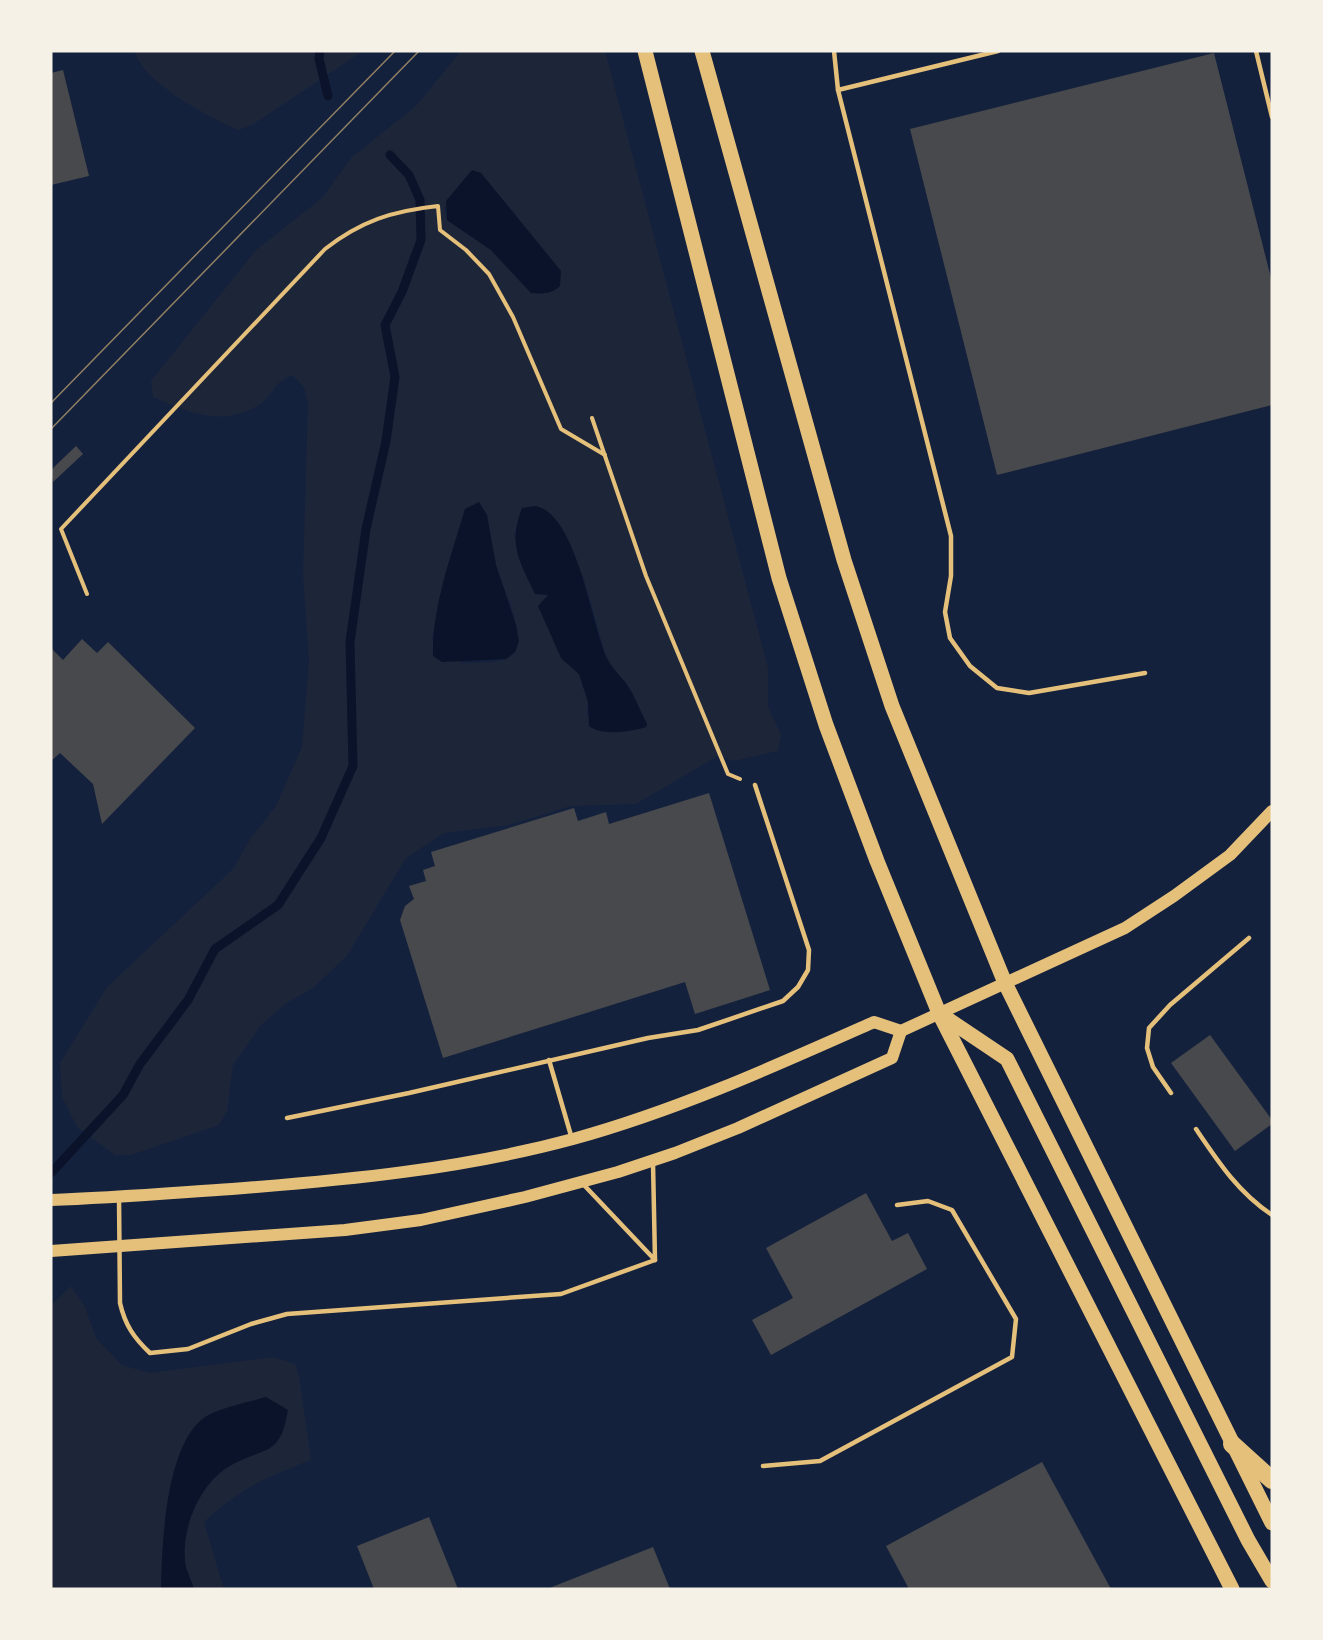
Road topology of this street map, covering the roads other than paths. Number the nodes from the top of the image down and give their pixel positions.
1 (645, 51) edge
2 (702, 51) edge
3 (834, 51) edge
4 (998, 51) edge
5 (1256, 51) edge
6 (838, 90) junction
7 (1272, 117) edge
8 (1145, 673) dead end
9 (755, 785) road end
10 (1272, 812) edge
11 (1249, 938) dead end
12 (1005, 983) junction
13 (939, 1013) junction
14 (901, 1031) junction
15 (549, 1060) junction
16 (1171, 1093) dead end
17 (286, 1118) dead end
18 (1196, 1129) dead end
19 (572, 1139) junction
20 (653, 1160) junction
21 (581, 1182) junction
22 (119, 1197) junction
23 (51, 1200) edge
24 (897, 1205) dead end
25 (1272, 1215) edge
26 (119, 1247) junction
27 (51, 1251) edge
28 (655, 1260) junction
29 (1232, 1444) junction
30 (763, 1466) dead end
31 (1272, 1480) edge
32 (1272, 1523) edge
33 (1272, 1581) edge
34 (1232, 1589) edge

1 - 13 main road
2 - 12 main road
3 - 6 lane
4 - 6 lane
5 - 7 lane
6 - 8 lane
9 - 15 lane
10 - 12 main road
11 - 16 lane
12 - 13 main road
12 - 29 main road
13 - 14 main road
13 - 33 main road
13 - 34 main road
14 - 19 main road
14 - 20 main road
15 - 17 lane
15 - 19 lane
18 - 25 lane
19 - 22 main road
20 - 21 main road
20 - 28 lane
21 - 26 main road
21 - 28 lane
22 - 23 main road
22 - 26 lane
24 - 30 lane
26 - 27 main road
26 - 28 lane
29 - 31 highway
29 - 32 main road

